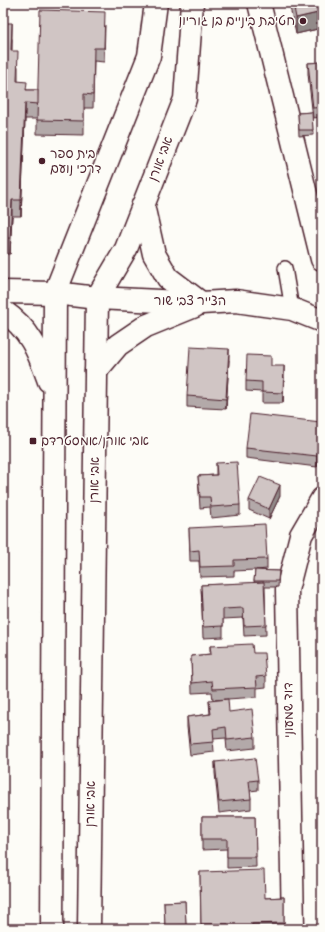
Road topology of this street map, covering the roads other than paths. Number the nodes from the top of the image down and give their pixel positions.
1 (156, 3) edge
2 (192, 3) edge
3 (259, 3) edge
4 (143, 205) junction
5 (322, 259) edge
6 (285, 268) dead end
7 (3, 292) edge
8 (55, 293) junction
9 (97, 298) junction
10 (201, 303) junction
11 (292, 309) junction
12 (3, 311) edge
13 (322, 321) edge
14 (96, 371) junction
15 (54, 397) junction
16 (322, 498) edge
17 (52, 929) edge
18 (89, 929) edge
19 (293, 929) edge

1 - 8 street
2 - 4 street, אבי אורן
3 - 5 street
4 - 9 street, אבי אורן
4 - 10 street
6 - 11 lane
7 - 8 street, הצייר צבי שור
8 - 9 street, הצייר צבי שור
8 - 15 street
9 - 10 street, הצייר צבי שור
9 - 14 street, אבי אורן
10 - 11 street, הצייר צבי שור
10 - 14 street
11 - 13 street, הצייר צבי שור
12 - 15 street
14 - 18 street, אבי אורן
15 - 17 street
16 - 19 street, דוד שמעוני

